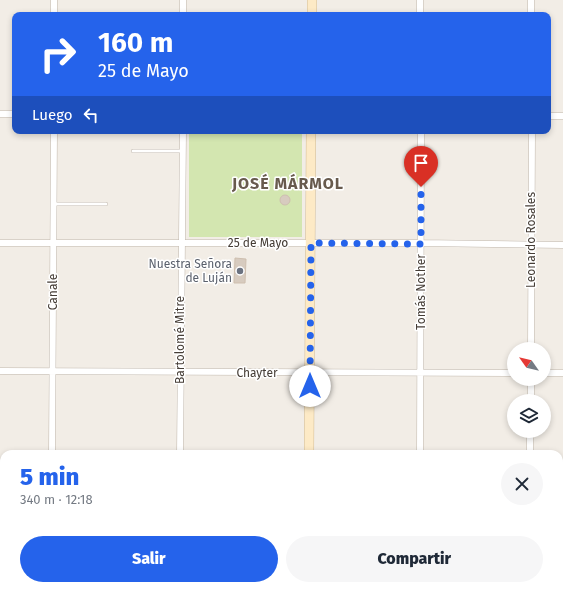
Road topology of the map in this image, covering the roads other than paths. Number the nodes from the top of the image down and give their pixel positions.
1 (54, 0) edge
2 (183, 0) edge
3 (312, 0) edge
4 (420, 0) edge
5 (531, 0) edge
6 (54, 12) edge
7 (183, 12) edge
8 (312, 12) edge
9 (420, 12) edge
10 (531, 12) edge
11 (0, 114) edge
12 (12, 114) edge
13 (551, 116) edge
14 (563, 116) edge
15 (54, 134) edge
16 (183, 134) edge
17 (311, 134) edge
18 (420, 134) edge
19 (532, 134) edge
20 (133, 150) dead end
21 (183, 151) junction
22 (53, 204) junction
23 (106, 204) dead end
24 (0, 243) edge
25 (311, 243) junction
26 (53, 244) junction
27 (181, 244) junction
28 (421, 244) junction
29 (531, 245) junction
30 (563, 245) edge
31 (531, 342) edge
32 (0, 371) edge
33 (52, 372) junction
34 (180, 373) junction
35 (310, 373) junction
36 (420, 373) junction
37 (507, 373) edge
38 (551, 373) edge
39 (563, 373) edge
40 (530, 438) edge
41 (52, 450) edge
42 (180, 450) edge
43 (309, 450) edge
44 (420, 450) edge
45 (530, 450) edge

1 - 6 street
2 - 7 street
3 - 8 street
4 - 9 street
5 - 10 street
11 - 12 street
13 - 14 street
15 - 22 street, Canale
16 - 21 street, Bartolomé Mitre
17 - 25 street
18 - 28 street, Tomás Nother
19 - 29 street, Leonardo Rosales
20 - 21 lane
21 - 27 street, Bartolomé Mitre
22 - 23 lane
22 - 26 street, Canale
24 - 26 street, 25 de Mayo
25 - 27 street, 25 de Mayo
25 - 28 street, 25 de Mayo
25 - 35 street
26 - 27 street, 25 de Mayo
26 - 33 street, Canale
27 - 34 street, Bartolomé Mitre
28 - 29 street, 25 de Mayo
28 - 36 street, Tomás Nother
29 - 30 street, 25 de Mayo
29 - 31 street, Leonardo Rosales
32 - 33 street, Chayter
33 - 34 street, Chayter
33 - 41 street, Canale
34 - 35 street, Chayter
34 - 42 street, Bartolomé Mitre
35 - 36 street, Chayter
35 - 43 street
36 - 37 street, Chayter
36 - 44 street, Tomás Nother
38 - 39 street
40 - 45 street

